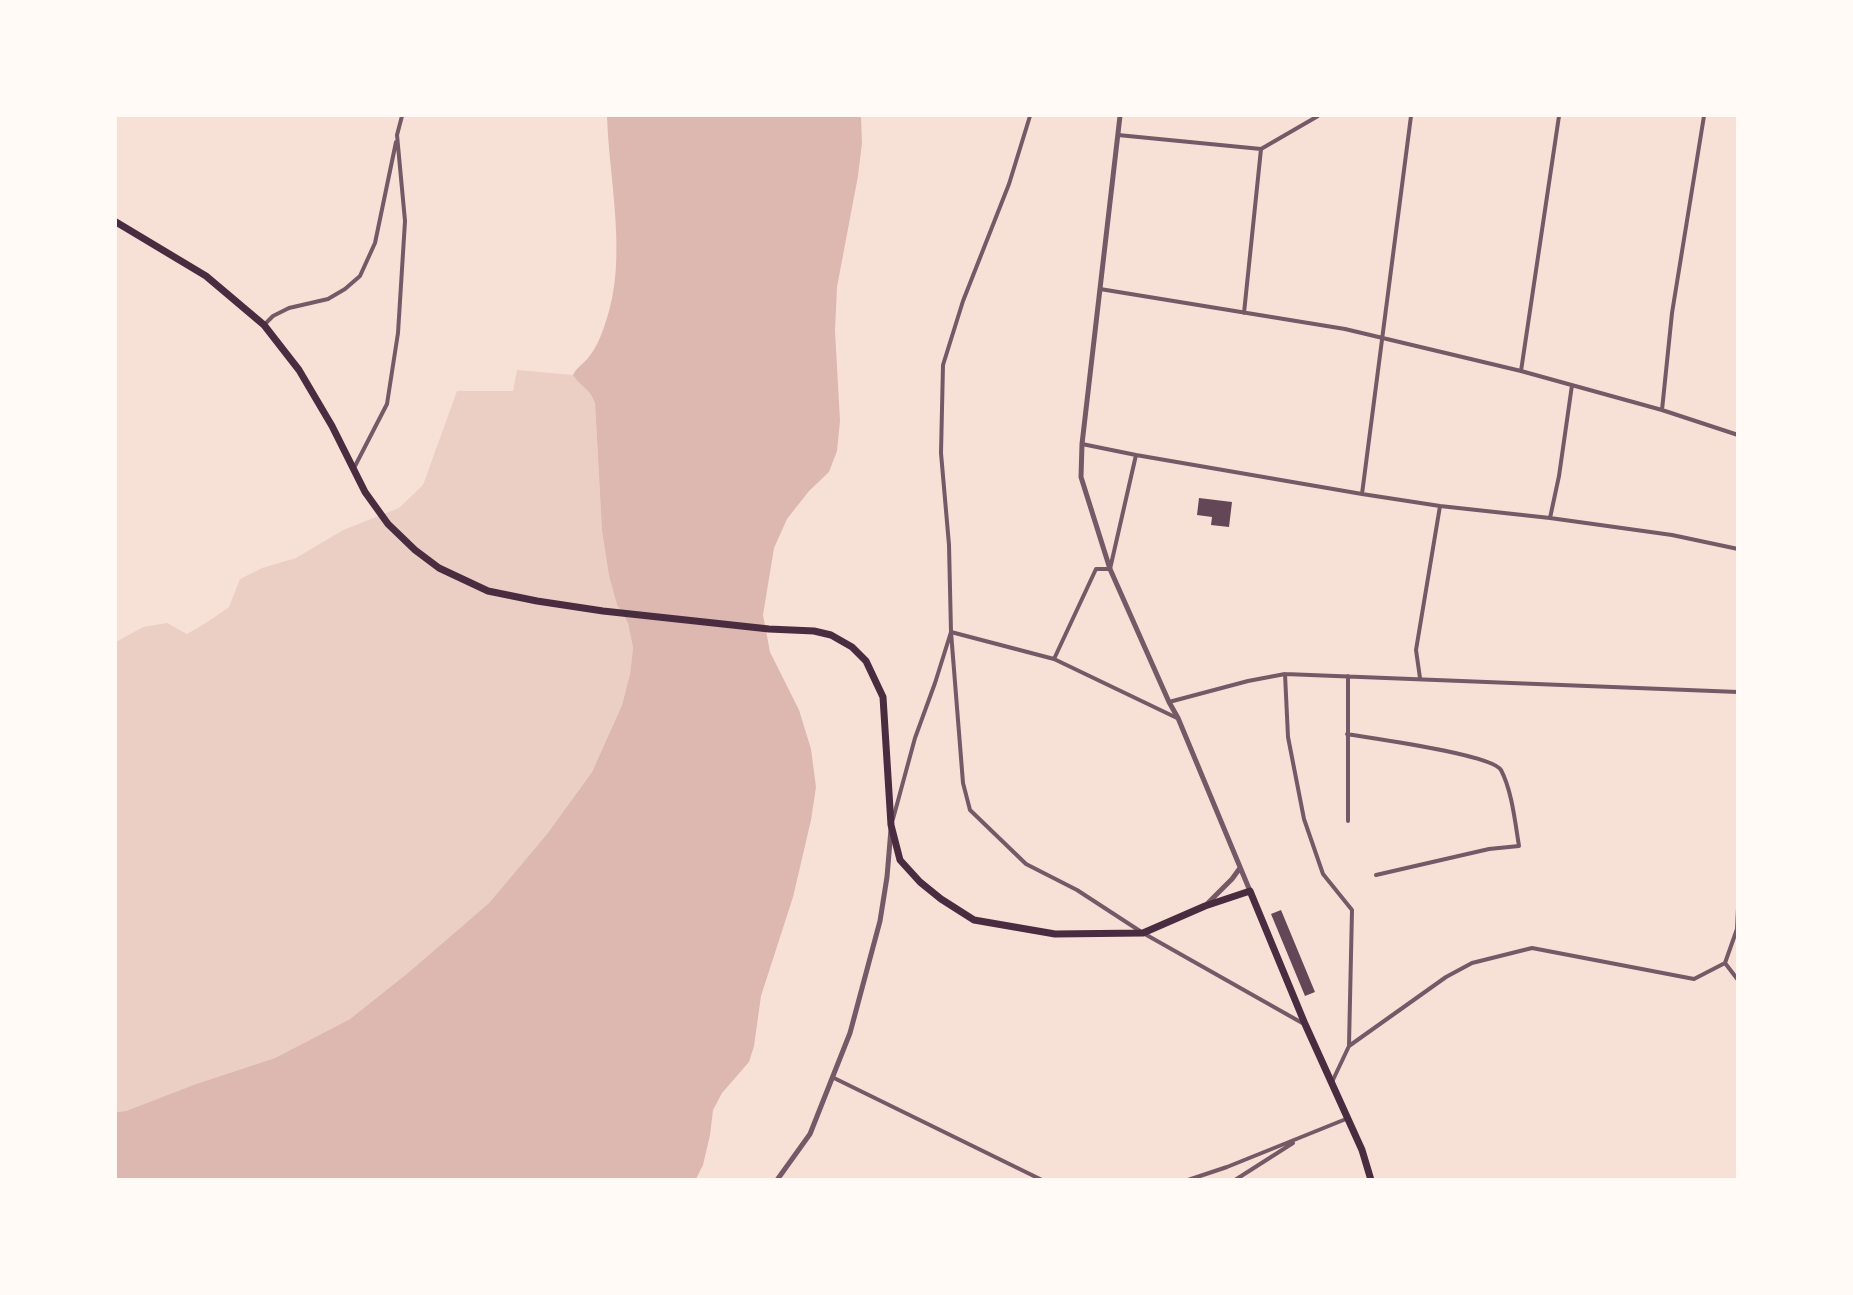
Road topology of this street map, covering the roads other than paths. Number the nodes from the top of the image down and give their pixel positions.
1 (402, 116) edge
2 (1030, 116) edge
3 (1120, 116) edge
4 (1318, 116) edge
5 (1411, 116) edge
6 (1559, 116) edge
7 (1704, 116) edge
8 (397, 135) junction
9 (1118, 135) junction
10 (1261, 149) junction
11 (116, 222) edge
12 (1099, 289) junction
13 (1244, 313) junction
14 (264, 325) junction
15 (1382, 338) junction
16 (1521, 370) junction
17 (1572, 385) junction
18 (1662, 410) junction
19 (1737, 435) edge
20 (1082, 444) junction
21 (1136, 455) junction
22 (354, 468) junction
23 (1362, 494) junction
24 (1440, 506) junction
25 (1550, 518) junction
26 (1737, 549) edge
27 (1110, 570) junction
28 (951, 632) junction
29 (1054, 659) junction
30 (1285, 674) junction
31 (1348, 676) junction
32 (1420, 678) junction
33 (1737, 692) edge
34 (1169, 702) junction
35 (1178, 718) junction
36 (1347, 734) junction
37 (1348, 820) dead end
38 (891, 825) junction
39 (1240, 868) junction
40 (1376, 875) dead end
41 (1250, 891) junction
42 (1205, 906) junction
43 (1737, 908) edge
44 (1143, 933) junction
45 (1725, 963) junction
46 (1737, 980) edge
47 (1305, 1024) junction
48 (1349, 1046) junction
49 (834, 1078) junction
50 (1331, 1083) junction
51 (1347, 1119) junction
52 (1301, 1138) junction
53 (777, 1179) edge
54 (1042, 1179) edge
55 (1188, 1179) edge
56 (1235, 1179) edge
57 (1371, 1179) edge

1 - 8 street
2 - 28 street
3 - 9 street
4 - 10 street
5 - 15 street
6 - 16 street
7 - 18 street
8 - 14 street
8 - 22 street
9 - 10 street
9 - 12 street
10 - 13 street
11 - 14 highway
12 - 13 street
12 - 20 street
13 - 15 street
14 - 22 highway
15 - 16 street
15 - 23 street
16 - 17 street
17 - 18 street
17 - 25 street
18 - 19 street
20 - 21 street
20 - 27 street
21 - 23 street
21 - 27 street
22 - 38 highway
23 - 24 street
24 - 25 street
24 - 32 street
25 - 26 street
27 - 29 street
27 - 34 street
28 - 29 street
28 - 38 street
28 - 44 street
29 - 35 street
30 - 31 street
30 - 34 street
30 - 48 street
31 - 32 street
31 - 36 street
32 - 33 street
34 - 35 street
35 - 39 street
36 - 37 street
36 - 40 street
38 - 44 highway
38 - 49 street
39 - 41 street
39 - 42 street
41 - 42 highway
41 - 47 highway
42 - 44 highway
43 - 45 street
44 - 47 street
45 - 46 street
45 - 48 street
47 - 50 highway
48 - 50 street
49 - 53 street
49 - 54 street
50 - 51 highway
51 - 52 street
51 - 57 highway
52 - 55 street
52 - 56 street

